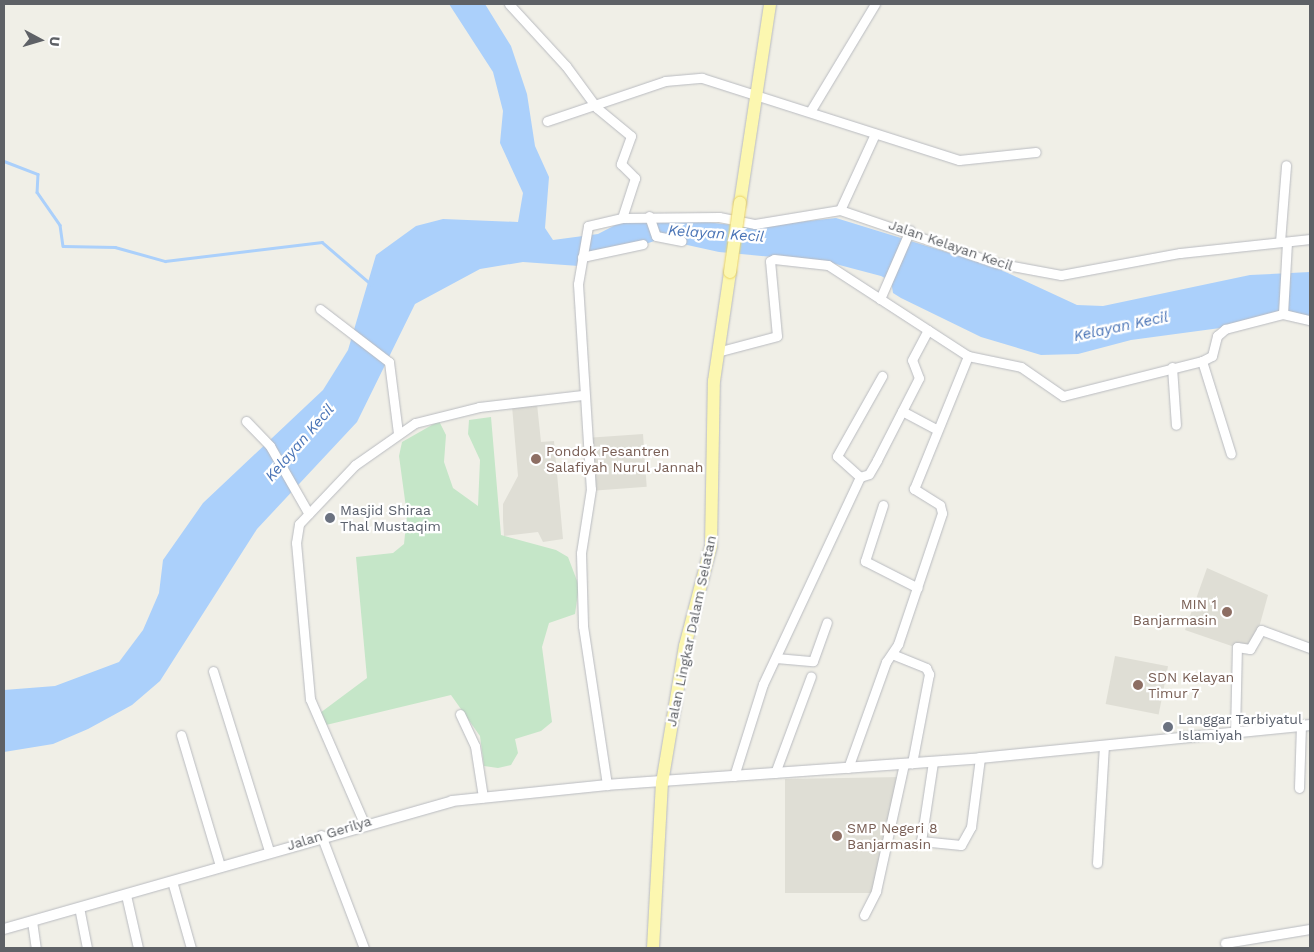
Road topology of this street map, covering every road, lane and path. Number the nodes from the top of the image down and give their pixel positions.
1 (510, 4) edge
2 (770, 4) edge
3 (875, 4) edge
4 (757, 93) junction
5 (597, 108) junction
6 (811, 110) junction
7 (547, 121) dead end
8 (874, 134) junction
9 (1036, 152) dead end
10 (1286, 166) dead end
11 (840, 210) junction
12 (651, 217) junction
13 (622, 218) junction
14 (909, 232) junction
15 (1310, 239) edge
16 (682, 240) dead end
17 (1283, 242) junction
18 (643, 244) dead end
19 (582, 257) junction
20 (880, 299) junction
21 (320, 310) dead end
22 (1283, 313) junction
23 (1310, 320) edge
24 (928, 330) junction
25 (717, 352) junction
26 (968, 356) junction
27 (1202, 361) junction
28 (1172, 367) junction
29 (882, 376) dead end
30 (582, 395) junction
31 (902, 411) junction
32 (246, 421) dead end
33 (1176, 425) dead end
34 (938, 430) junction
35 (398, 433) junction
36 (1231, 454) dead end
37 (860, 477) junction
38 (883, 505) dead end
39 (309, 514) junction
40 (918, 588) junction
41 (827, 622) dead end
42 (1310, 648) edge
43 (892, 654) junction
44 (776, 658) junction
45 (213, 671) dead end
46 (811, 676) dead end
47 (460, 714) dead end
48 (1305, 725) edge
49 (1235, 733) junction
50 (180, 735) dead end
51 (1104, 746) junction
52 (980, 758) junction
53 (933, 762) junction
54 (908, 763) junction
55 (848, 768) junction
56 (775, 773) junction
57 (734, 776) junction
58 (662, 783) junction
59 (607, 784) junction
60 (1299, 788) dead end
61 (483, 796) junction
62 (364, 823) junction
63 (321, 835) junction
64 (269, 851) junction
65 (1097, 863) dead end
66 (220, 866) junction
67 (172, 881) junction
68 (126, 895) junction
69 (79, 907) junction
70 (864, 916) dead end
71 (32, 922) junction
72 (4, 929) edge
73 (1310, 929) edge
74 (1225, 943) dead end
75 (36, 948) edge
76 (87, 948) edge
77 (138, 948) edge
78 (191, 948) edge
79 (364, 948) edge
80 (653, 948) edge
81 (660, 948) edge

1 - 5 street
2 - 4 main road, Jalan Lingkar Dalam Selatan
3 - 6 street
4 - 5 street
4 - 6 street
4 - 25 main road, Jalan Lingkar Dalam Selatan, bridge
5 - 7 street
5 - 13 street
6 - 8 street
8 - 9 street
8 - 11 street
10 - 17 street
11 - 12 street, Jalan Kelayan Kecil
11 - 14 street, Jalan Kelayan Kecil
12 - 13 street, Jalan Kelayan Kecil
12 - 16 street
13 - 19 street, Jalan Kelayan Kecil
14 - 17 street, Jalan Kelayan Kecil
14 - 20 street
15 - 17 street, Jalan Kelayan Kecil
17 - 22 street
18 - 19 street
19 - 30 street
20 - 24 street
20 - 25 street
21 - 35 street
22 - 23 street
22 - 27 street
24 - 26 street
24 - 31 street
25 - 58 main road, Jalan Lingkar Dalam Selatan
26 - 28 street
26 - 34 street
27 - 28 street
27 - 36 street
28 - 33 street
29 - 37 street
30 - 35 street
30 - 59 street
31 - 34 street
31 - 37 street
32 - 39 street
34 - 40 street
35 - 39 street
37 - 44 street
38 - 40 street
39 - 62 street
40 - 43 street
41 - 44 street
42 - 49 street
43 - 54 street
43 - 55 street
44 - 57 street
45 - 64 street
46 - 56 street
47 - 61 street
48 - 49 street, Jalan Gerilya
48 - 60 street
49 - 51 street, Jalan Gerilya
50 - 66 street
51 - 52 street, Jalan Gerilya
51 - 65 street
52 - 53 street, Jalan Gerilya
52 - 53 street
53 - 54 street, Jalan Gerilya
54 - 55 street, Jalan Gerilya
54 - 70 street
55 - 56 street, Jalan Gerilya
56 - 57 street, Jalan Gerilya
57 - 58 street, Jalan Gerilya
58 - 59 street, Jalan Gerilya
58 - 80 main road, Jalan Lingkar Dalam Selatan
58 - 81 main road, Jalan Lingkar Dalam Selatan
59 - 61 street, Jalan Gerilya
61 - 62 street, Jalan Gerilya
62 - 63 street, Jalan Gerilya
63 - 64 street, Jalan Gerilya
63 - 79 street
64 - 66 street, Jalan Gerilya
66 - 67 street, Jalan Gerilya
67 - 68 street, Jalan Gerilya
67 - 78 street
68 - 69 street, Jalan Gerilya
68 - 77 street
69 - 71 street, Jalan Gerilya
69 - 76 street
71 - 72 street, Jalan Gerilya
71 - 75 street
73 - 74 street

